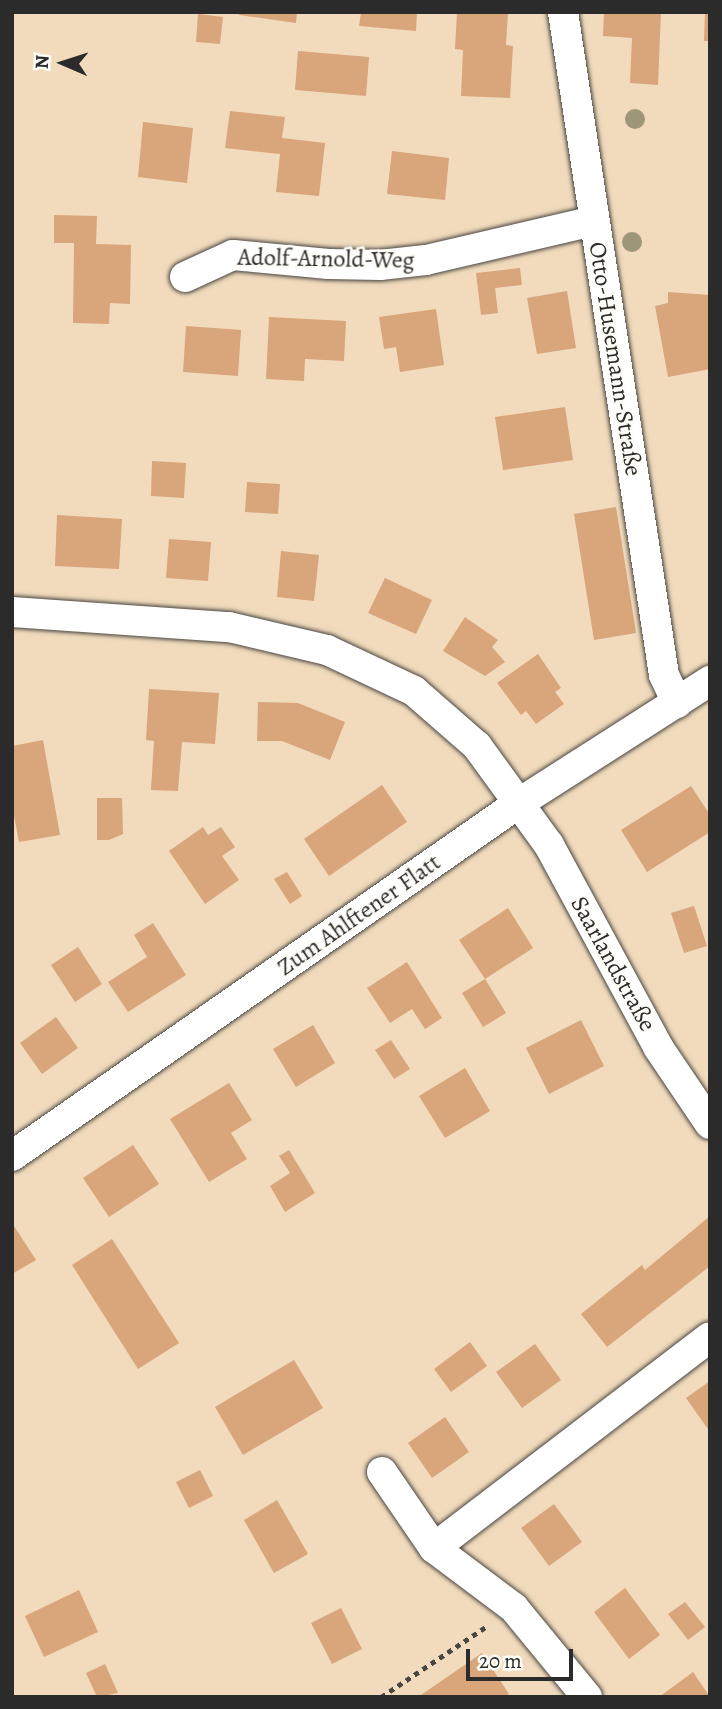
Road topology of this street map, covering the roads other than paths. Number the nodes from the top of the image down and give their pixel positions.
1 (563, 12) edge
2 (593, 221) junction
3 (185, 277) dead end
4 (12, 612) edge
5 (710, 681) edge
6 (677, 703) junction
7 (519, 803) junction
8 (710, 1124) edge
9 (12, 1156) edge
10 (710, 1337) edge
11 (382, 1472) dead end
12 (434, 1548) junction
13 (587, 1697) edge

1 - 2 street, Otto-Husemann-Straße
2 - 3 street, Adolf-Arnold-Weg
2 - 6 street, Otto-Husemann-Straße
4 - 7 street, Saarlandstraße
5 - 6 street, Zum Ahlftener Flatt
6 - 7 street, Zum Ahlftener Flatt
7 - 8 street, Saarlandstraße
7 - 9 street, Zum Ahlftener Flatt
10 - 12 street
11 - 12 street
12 - 13 street

